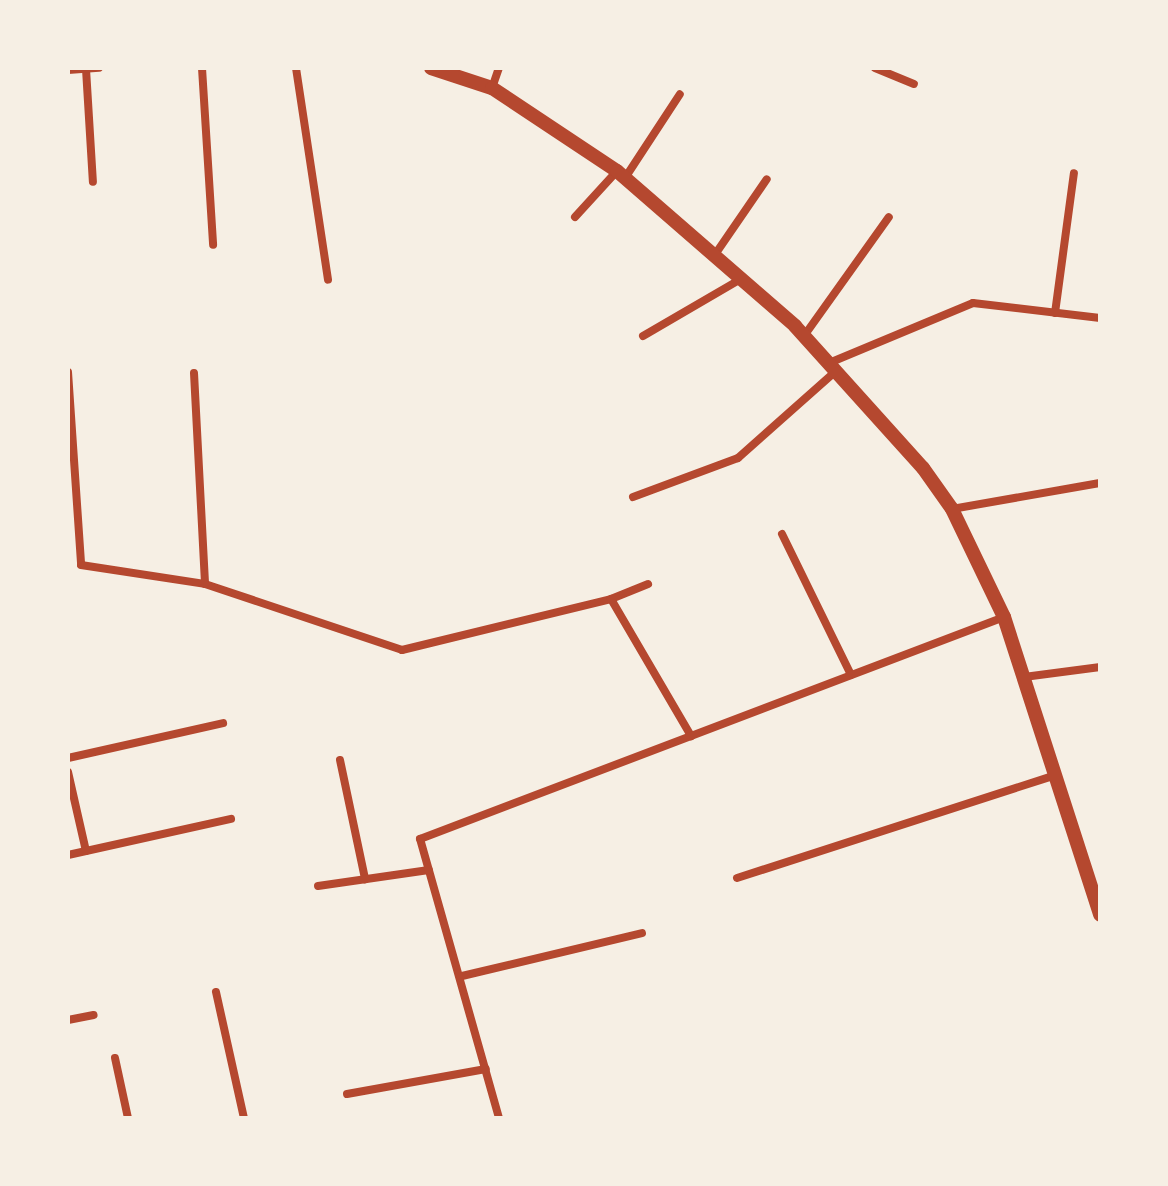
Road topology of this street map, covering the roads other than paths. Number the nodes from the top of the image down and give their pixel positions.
1 (99, 68) edge
2 (202, 68) edge
3 (296, 68) edge
4 (431, 68) edge
5 (499, 68) edge
6 (875, 68) edge
7 (86, 69) edge
8 (68, 70) edge
9 (914, 84) dead end
10 (492, 88) junction
11 (680, 94) dead end
12 (1074, 173) dead end
13 (621, 174) junction
14 (767, 179) dead end
15 (93, 182) dead end
16 (575, 217) dead end
17 (889, 217) dead end
18 (213, 245) dead end
19 (714, 256) junction
20 (741, 279) junction
21 (328, 280) dead end
22 (1055, 313) junction
23 (1100, 318) edge
24 (643, 336) dead end
25 (804, 336) junction
26 (832, 367) junction
27 (68, 372) edge
28 (194, 373) dead end
29 (71, 451) edge
30 (1100, 483) edge
31 (633, 497) dead end
32 (952, 509) junction
33 (782, 534) dead end
34 (205, 584) junction
35 (648, 584) dead end
36 (611, 599) junction
37 (1004, 617) junction
38 (1100, 667) edge
39 (851, 675) junction
40 (1024, 677) junction
41 (223, 723) dead end
42 (691, 736) junction
43 (68, 758) edge
44 (340, 760) dead end
45 (68, 772) edge
46 (1056, 774) junction
47 (231, 819) dead end
48 (86, 851) junction
49 (68, 855) edge
50 (429, 870) junction
51 (737, 878) dead end
52 (365, 879) junction
53 (318, 886) dead end
54 (1100, 915) edge
55 (642, 933) dead end
56 (462, 976) junction
57 (216, 992) dead end
58 (94, 1015) dead end
59 (68, 1020) edge
60 (115, 1058) dead end
61 (486, 1069) junction
62 (347, 1094) dead end
63 (128, 1118) edge
64 (244, 1118) edge
65 (499, 1118) edge

1 - 7 street
2 - 18 street
3 - 21 street
4 - 10 street
5 - 10 street
6 - 9 street
7 - 8 street
7 - 15 street
10 - 13 street
11 - 13 street
12 - 22 street
13 - 16 street
13 - 19 street
14 - 19 street
17 - 25 street
19 - 20 street
20 - 24 street
20 - 25 street
22 - 23 street
22 - 26 street
25 - 26 street
26 - 31 street
26 - 32 street
27 - 29 street
28 - 34 street
29 - 34 street
30 - 32 street
32 - 37 street
33 - 39 street
34 - 36 street
35 - 36 street
36 - 42 street
37 - 39 street
37 - 40 street
38 - 40 street
39 - 42 street
40 - 46 street
41 - 43 street
42 - 50 street
44 - 52 street
45 - 48 street
46 - 51 street
46 - 54 street
47 - 48 street
48 - 49 street
50 - 52 street
50 - 56 street
52 - 53 street
55 - 56 street
56 - 61 street
57 - 64 street
58 - 59 street
60 - 63 street
61 - 62 street
61 - 65 street

